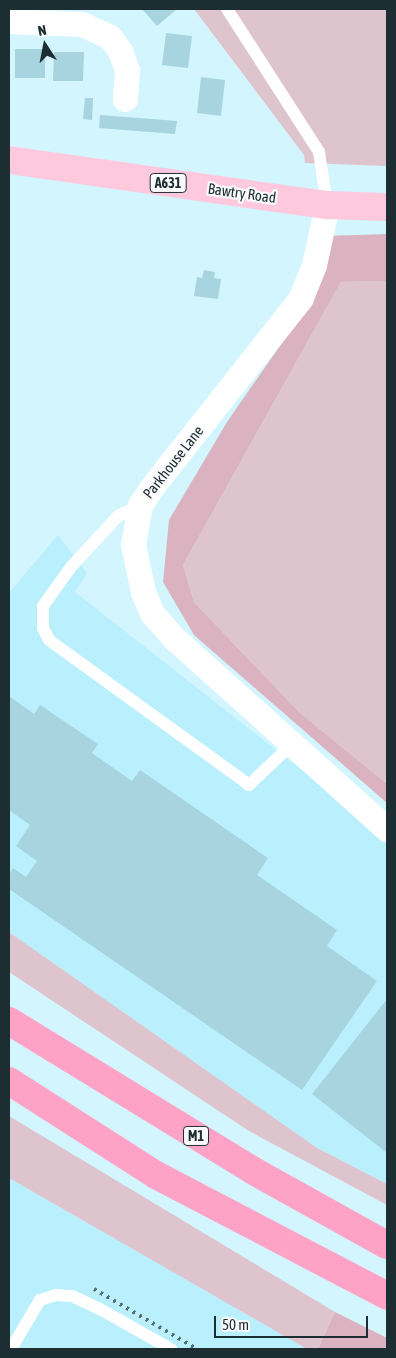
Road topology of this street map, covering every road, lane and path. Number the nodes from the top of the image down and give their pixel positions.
1 (227, 9) edge
2 (9, 21) edge
3 (125, 99) dead end
4 (9, 160) edge
5 (327, 205) junction
6 (387, 207) edge
7 (140, 505) junction
8 (291, 745) junction
9 (387, 829) edge
10 (9, 1021) edge
11 (9, 1081) edge
12 (387, 1245) edge
13 (387, 1296) edge
14 (11, 1349) edge
15 (171, 1349) edge

1 - 5 lane
2 - 3 street
4 - 5 main road, Bawtry Road / A631
5 - 6 main road, Bawtry Road / A631
5 - 7 street, Parkhouse Lane
7 - 8 street, Parkhouse Lane
7 - 8 lane
8 - 9 street, Parkhouse Lane
10 - 12 highway, M1
11 - 13 highway
14 - 15 lane

